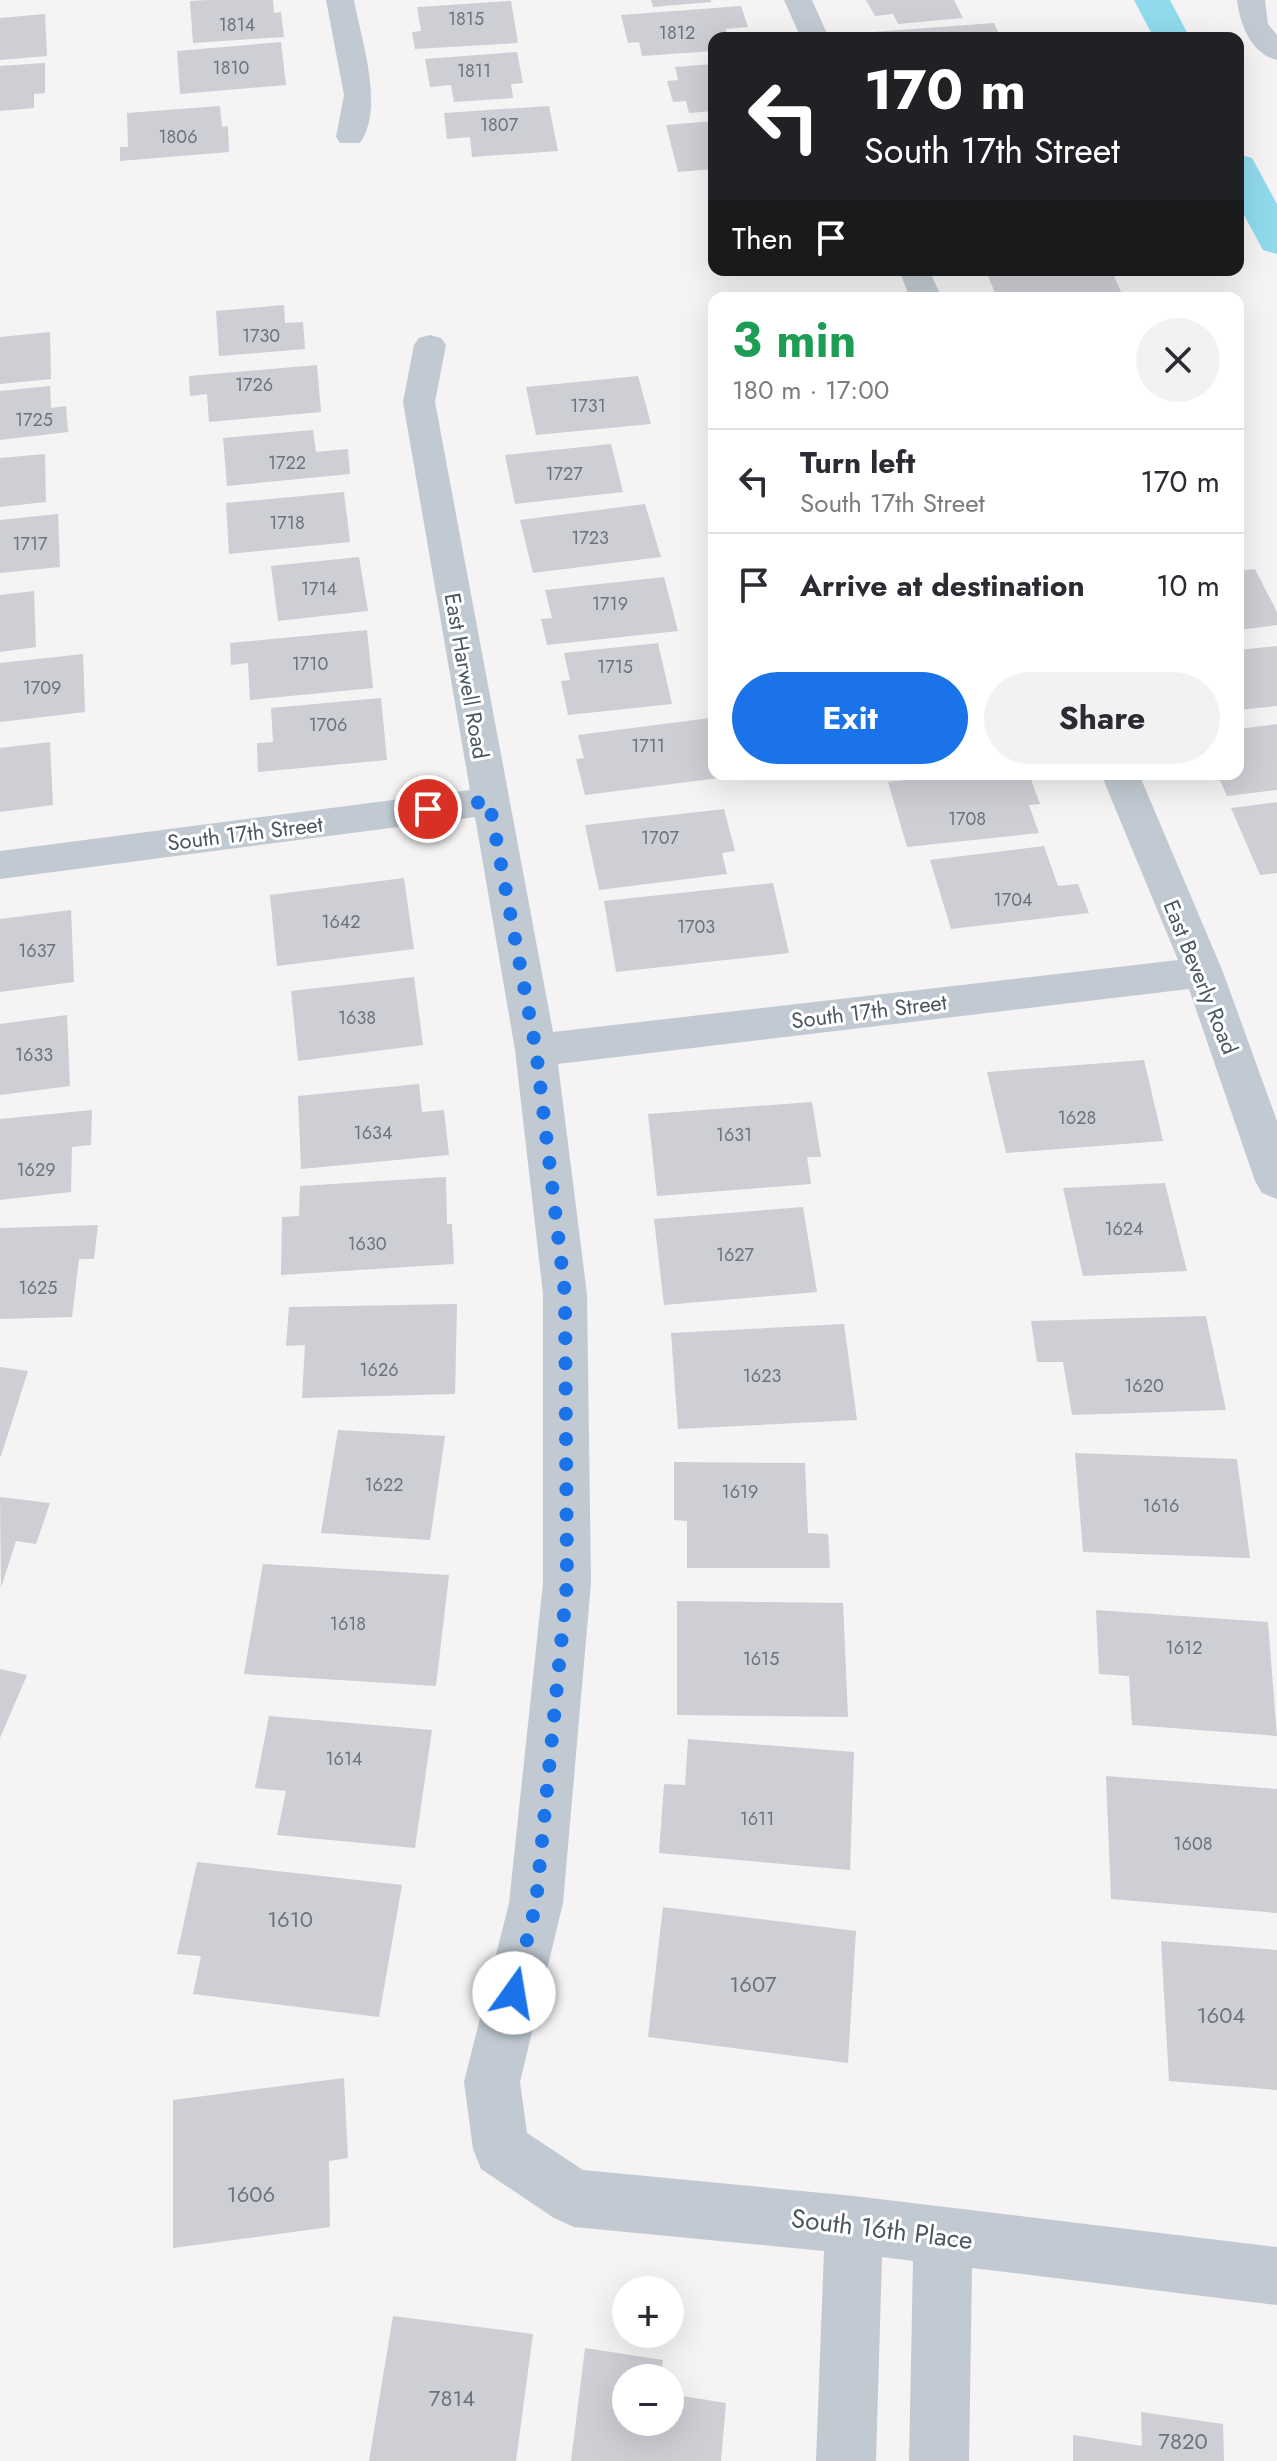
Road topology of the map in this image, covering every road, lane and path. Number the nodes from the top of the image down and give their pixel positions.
1 (340, 0) edge
2 (798, 0) edge
3 (1251, 0) edge
4 (812, 32) edge
5 (1277, 52) edge
6 (350, 137) dead end
7 (430, 345) dead end
8 (1123, 780) edge
9 (489, 801) junction
10 (0, 865) edge
11 (1203, 972) junction
12 (536, 1050) junction
13 (1277, 1181) edge
14 (501, 2149) joint
15 (854, 2225) junction
16 (943, 2236) junction
17 (1277, 2276) edge
18 (846, 2461) edge
19 (939, 2461) edge

1 - 6 street
2 - 4 street
3 - 5 street
7 - 9 street, East Harwell Road
8 - 11 street, East Beverly Road
9 - 10 street, South 17th Street
9 - 12 street, East Harwell Road
11 - 12 street, South 17th Street
11 - 13 street, East Beverly Road
12 - 14 street, East Harwell Road
14 - 15 street, South 16th Place
15 - 16 street, South 16th Place
15 - 18 street
16 - 17 street, South 16th Place
16 - 19 street

